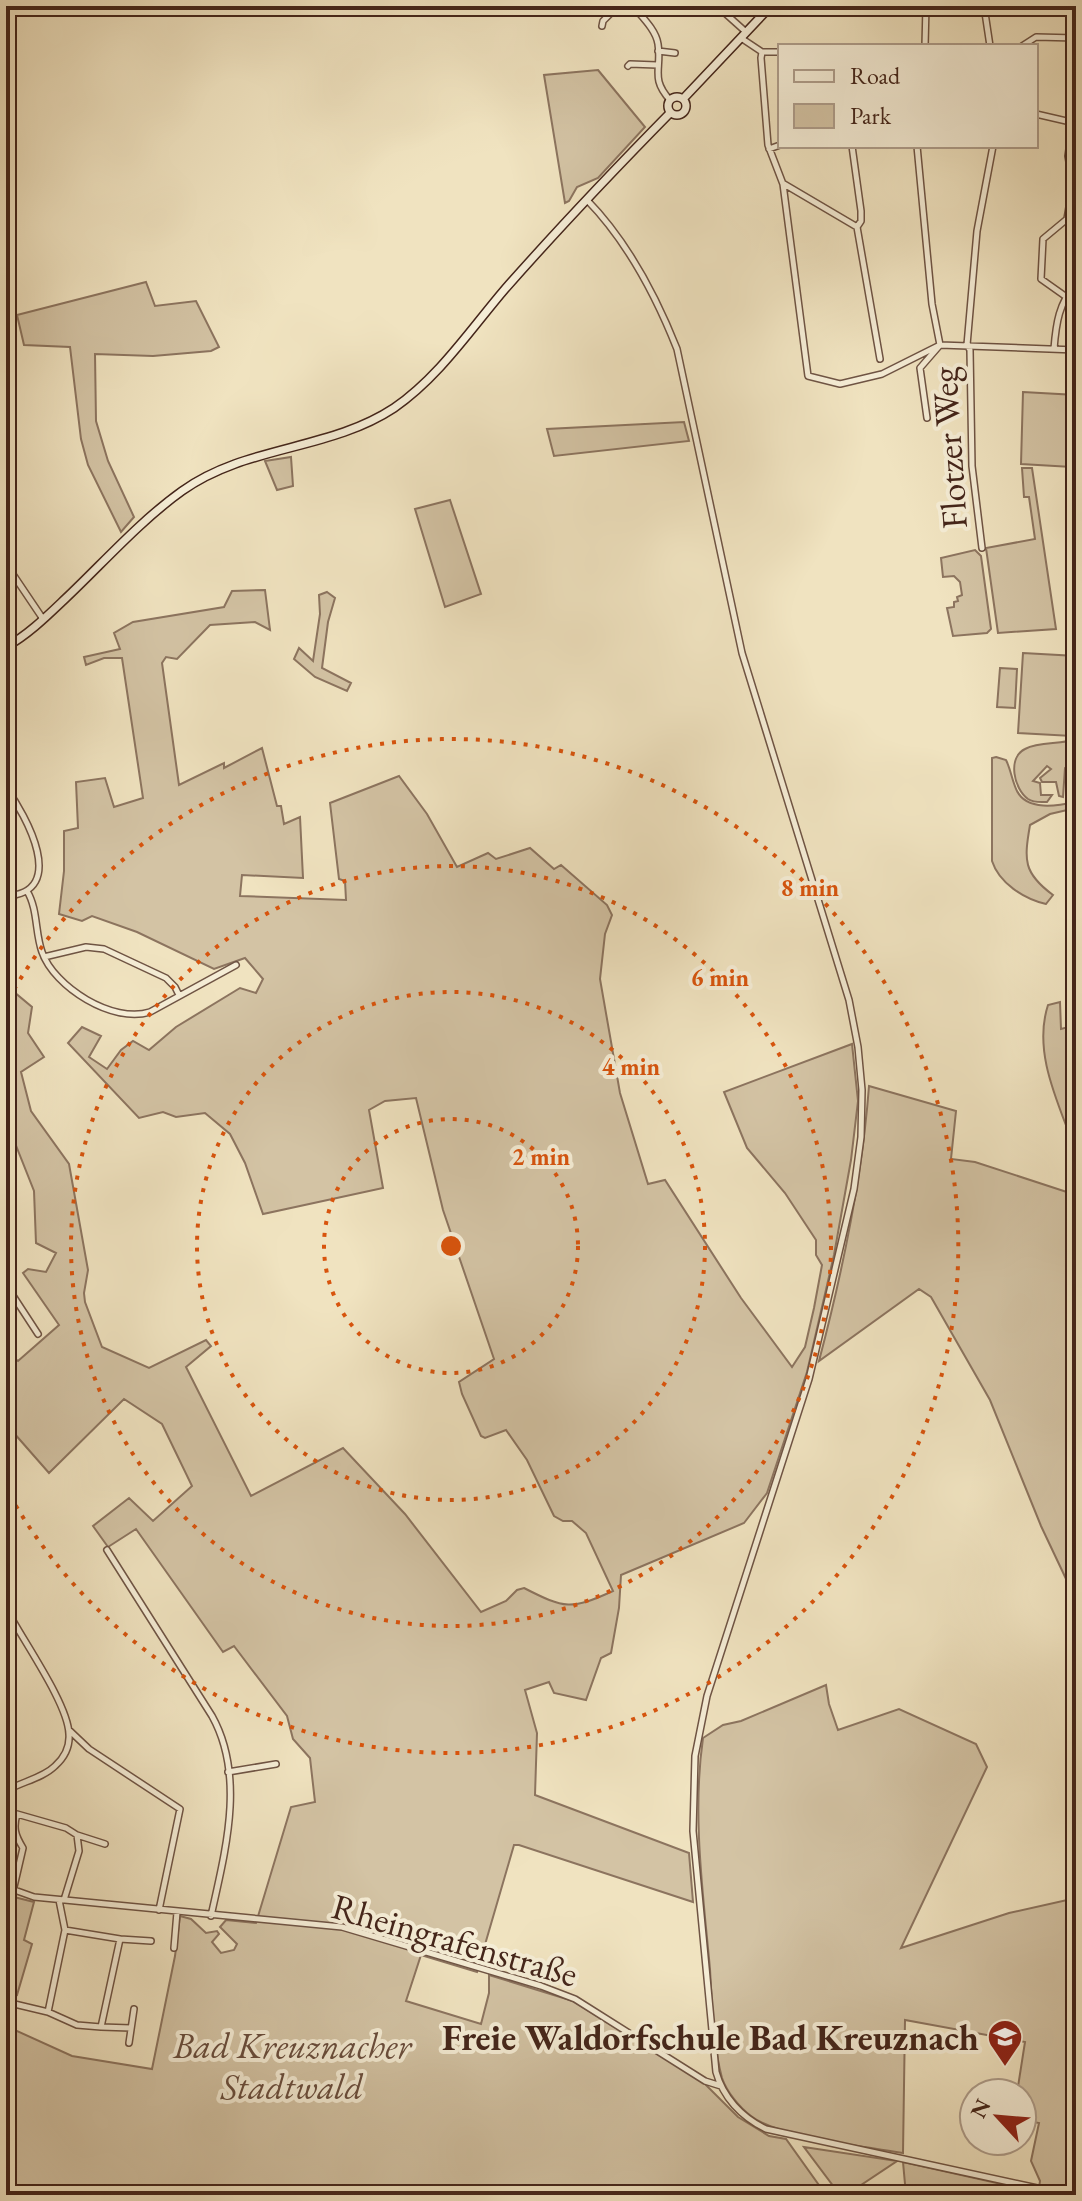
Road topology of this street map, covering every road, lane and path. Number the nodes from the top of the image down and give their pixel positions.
1 (618, 6) edge
2 (633, 6) edge
3 (717, 6) edge
4 (771, 6) edge
5 (926, 6) edge
6 (984, 6) edge
7 (602, 26) dead end
8 (743, 35) junction
9 (1076, 38) edge
10 (925, 44) edge
11 (990, 44) edge
12 (1025, 44) edge
13 (658, 51) junction
14 (762, 52) junction
15 (778, 52) edge
16 (675, 53) dead end
17 (657, 65) junction
18 (628, 66) dead end
19 (683, 99) junction
20 (670, 100) junction
21 (670, 113) junction
22 (1038, 114) edge
23 (1075, 123) edge
24 (778, 146) edge
25 (852, 148) edge
26 (917, 148) edge
27 (993, 148) edge
28 (769, 149) junction
29 (783, 184) junction
30 (587, 200) junction
31 (857, 227) junction
32 (1076, 283) edge
33 (1065, 296) junction
34 (940, 345) junction
35 (967, 345) junction
36 (1054, 349) junction
37 (1076, 350) edge
38 (880, 359) dead end
39 (927, 418) dead end
40 (982, 548) dead end
41 (6, 564) edge
42 (44, 620) junction
43 (6, 647) edge
44 (6, 788) edge
45 (27, 891) junction
46 (6, 896) edge
47 (44, 957) junction
48 (236, 965) dead end
49 (179, 995) junction
50 (6, 1285) edge
51 (38, 1334) dead end
52 (107, 1550) dead end
53 (6, 1608) edge
54 (12, 1621) junction
55 (6, 1625) edge
56 (70, 1731) junction
57 (276, 1764) dead end
58 (228, 1772) junction
59 (6, 1791) edge
60 (77, 1835) junction
61 (105, 1844) dead end
62 (6, 1887) edge
63 (13, 1891) junction
64 (62, 1900) junction
65 (159, 1910) junction
66 (177, 1912) junction
67 (211, 1916) junction
68 (65, 1930) junction
69 (120, 1939) junction
70 (151, 1941) dead end
71 (174, 1948) dead end
72 (6, 2002) edge
73 (134, 2009) dead end
74 (48, 2012) junction
75 (101, 2027) junction
76 (131, 2028) junction
77 (129, 2043) dead end
78 (722, 2087) junction
79 (1037, 2188) dead end

1 - 7 street
2 - 13 street
3 - 8 street
4 - 8 main road
5 - 10 street
6 - 11 street
8 - 14 street
8 - 19 main road
9 - 12 street
13 - 16 street
13 - 17 street
14 - 15 street
14 - 28 street
17 - 18 street
17 - 20 street
19 - 20 main road
19 - 21 main road
20 - 21 main road
21 - 30 main road
22 - 23 street
23 - 33 street
24 - 28 street
25 - 31 street
26 - 34 street
27 - 35 street, Flotzer Weg
28 - 29 street
29 - 31 street
29 - 34 street
30 - 42 main road
30 - 78 street
31 - 38 street
32 - 33 street
33 - 36 street
34 - 35 street
34 - 39 street
35 - 36 street
35 - 40 street, Flotzer Weg
36 - 37 street
41 - 42 street
42 - 43 main road
44 - 45 street
45 - 46 street
45 - 47 street
47 - 49 street
47 - 49 street
48 - 49 street
50 - 51 street
52 - 58 street
53 - 54 street
54 - 55 street
54 - 56 street
56 - 59 street
56 - 65 street
57 - 58 street
58 - 67 street
60 - 61 street
60 - 63 street
60 - 64 street
62 - 63 street, Rheingrafenstraße
63 - 64 street, Rheingrafenstraße
64 - 65 street, Rheingrafenstraße
64 - 68 street
65 - 66 street, Rheingrafenstraße
66 - 67 street, Rheingrafenstraße
66 - 71 street
67 - 78 street, Rheingrafenstraße
68 - 69 street
68 - 74 street
69 - 70 street
69 - 75 street
72 - 74 street
73 - 76 street
74 - 75 street
75 - 76 street
76 - 77 street
78 - 79 street, Rheingrafenstraße

